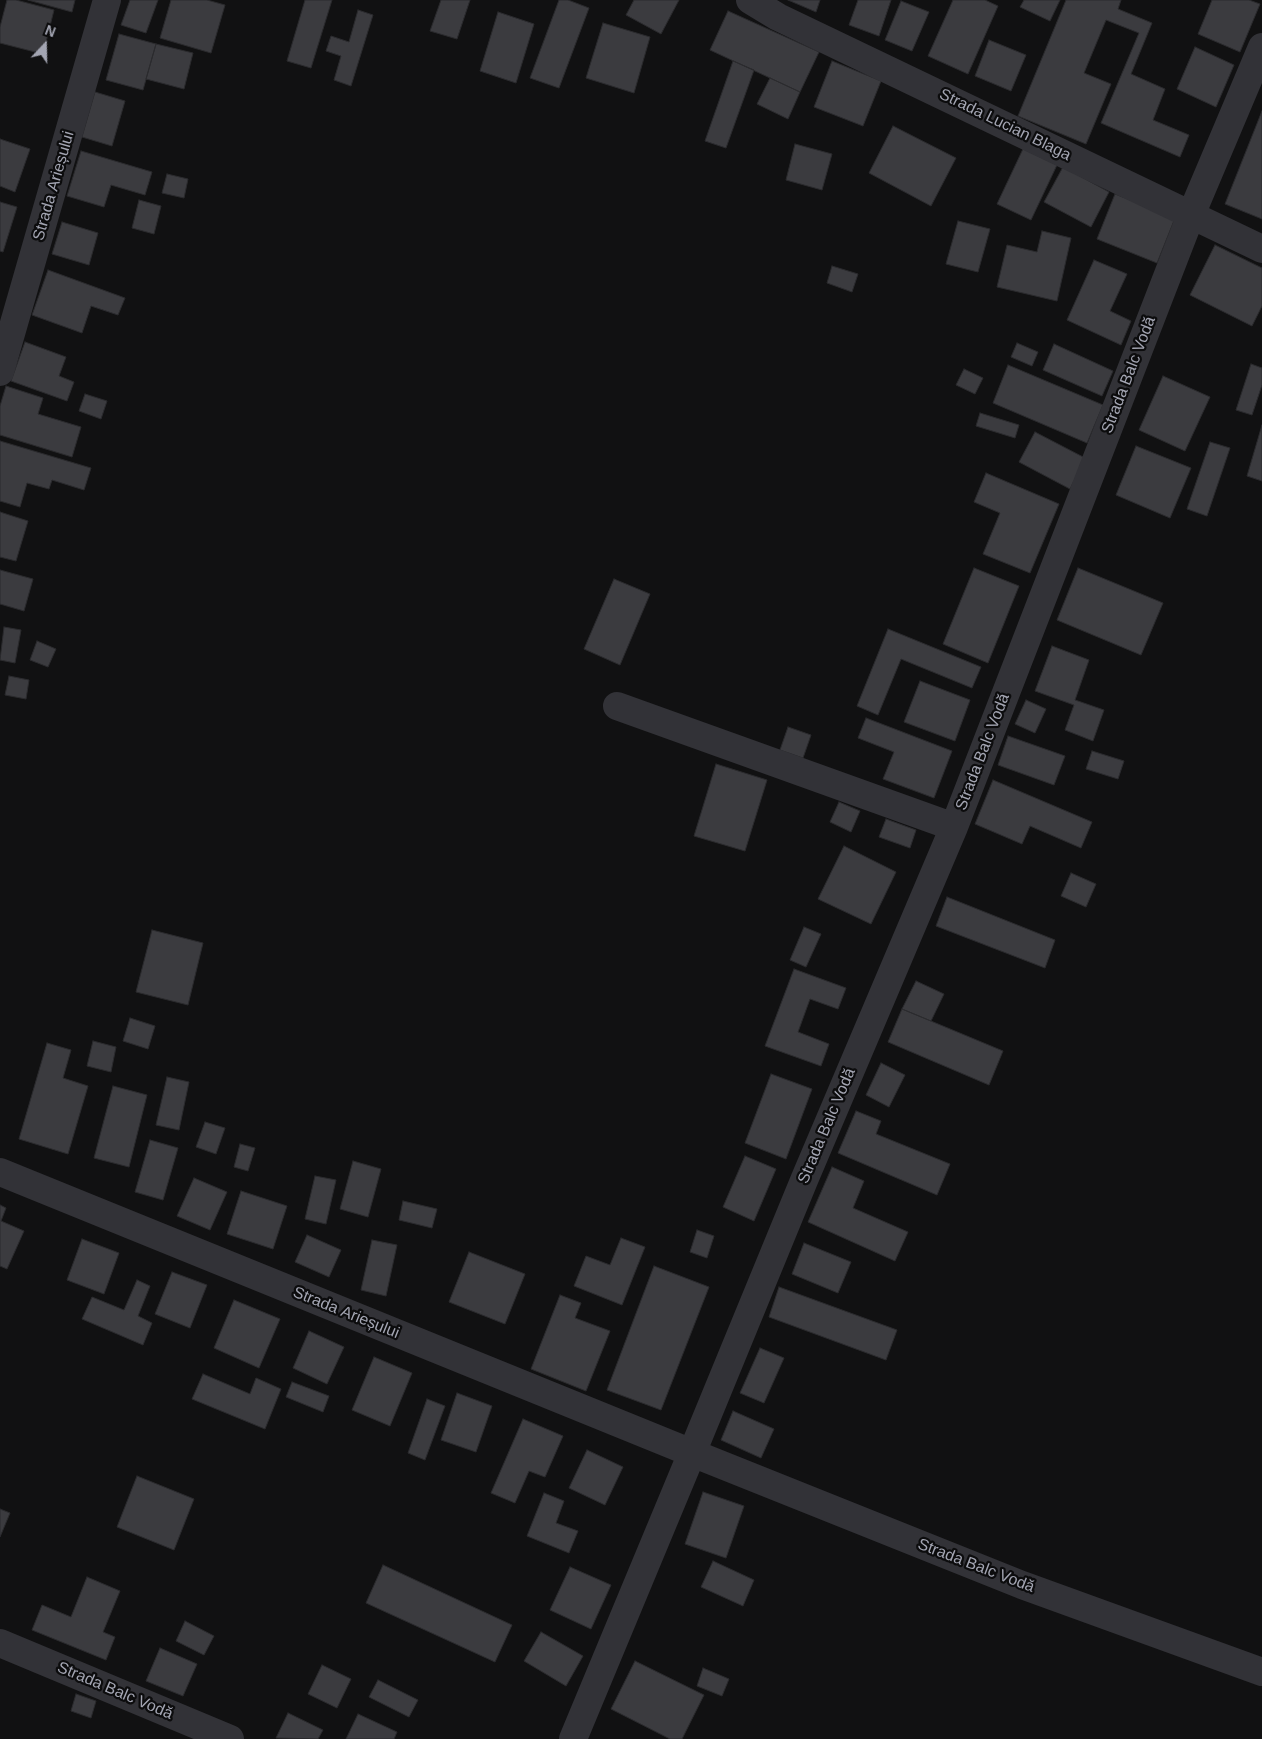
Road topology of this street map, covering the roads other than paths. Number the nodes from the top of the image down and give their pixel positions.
1 (107, 0) edge
2 (750, 0) edge
3 (1262, 47) edge
4 (1191, 215) junction
5 (1262, 249) edge
6 (0, 372) edge
7 (617, 706) dead end
8 (954, 828) junction
9 (0, 1172) edge
10 (692, 1453) junction
11 (0, 1643) edge
12 (1262, 1672) edge
13 (230, 1739) edge
14 (572, 1739) edge

1 - 6 street, Strada Arieșului
2 - 4 street, Strada Lucian Blaga
3 - 4 street, Strada Balc Vodă
4 - 5 street, Strada Lucian Blaga
4 - 8 street, Strada Balc Vodă
7 - 8 street
8 - 10 street, Strada Balc Vodă
9 - 10 street, Strada Arieșului
10 - 12 street, Strada Balc Vodă
10 - 14 street, Strada Balc Vodă
11 - 13 street, Strada Balc Vodă

